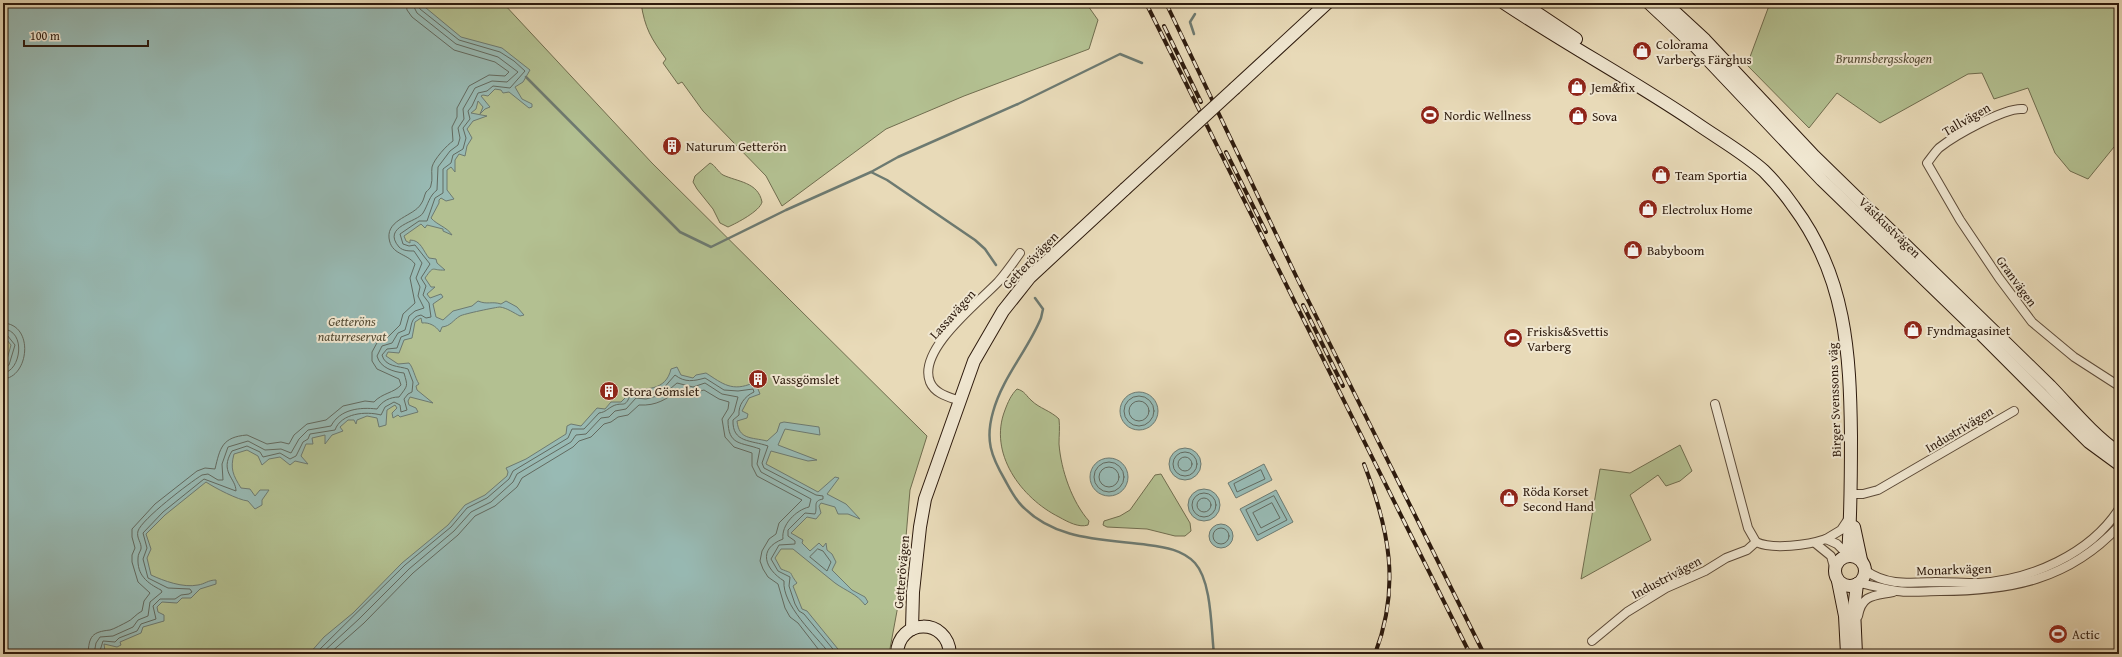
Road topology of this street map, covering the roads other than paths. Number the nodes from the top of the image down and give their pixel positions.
1 (1327, 3) edge
2 (1504, 3) edge
3 (1522, 3) edge
4 (1649, 3) edge
5 (1665, 3) edge
6 (1639, 85) junction
7 (2023, 109) dead end
8 (1928, 163) joint
9 (1020, 253) dead end
10 (2119, 386) edge
11 (960, 401) junction
12 (1715, 404) dead end
13 (2014, 411) dead end
14 (2119, 453) edge
15 (2119, 464) edge
16 (1851, 494) junction
17 (2119, 509) edge
18 (1851, 514) junction
19 (2119, 526) edge
20 (1826, 539) junction
21 (1756, 542) junction
22 (1815, 543) junction
23 (1848, 555) junction
24 (1863, 565) junction
25 (1834, 567) junction
26 (1838, 581) junction
27 (1858, 584) junction
28 (1898, 591) junction
29 (1856, 627) junction
30 (912, 629) junction
31 (1592, 641) dead end
32 (897, 654) edge
33 (950, 654) edge
34 (1847, 654) edge
35 (1856, 654) edge

1 - 11 street, Getterövägen, bridge
2 - 6 street, Birger Svenssons väg
3 - 6 street, Birger Svenssons väg
4 - 15 street, Västkustvägen
5 - 14 street, Västkustvägen
6 - 16 street, Birger Svenssons väg
7 - 8 street, Tallvägen
8 - 10 street, Granvägen
9 - 11 street, Lassavägen
11 - 30 street, Getterövägen
12 - 21 street
13 - 16 street, Industrivägen
16 - 18 street, Birger Svenssons väg
17 - 24 street, Monarkvägen
18 - 20 street
18 - 23 street, Birger Svenssons väg
18 - 24 street, Birger Svenssons väg
19 - 28 street, Monarkvägen
20 - 22 street
20 - 23 street
21 - 22 street
21 - 31 street, Industrivägen
22 - 25 street
23 - 24 street
23 - 25 street
24 - 27 street
25 - 26 street
26 - 27 street
26 - 34 street
27 - 28 street, Monarkvägen
27 - 29 street
28 - 29 street, Monarkvägen
29 - 35 street
30 - 32 street
30 - 33 street

